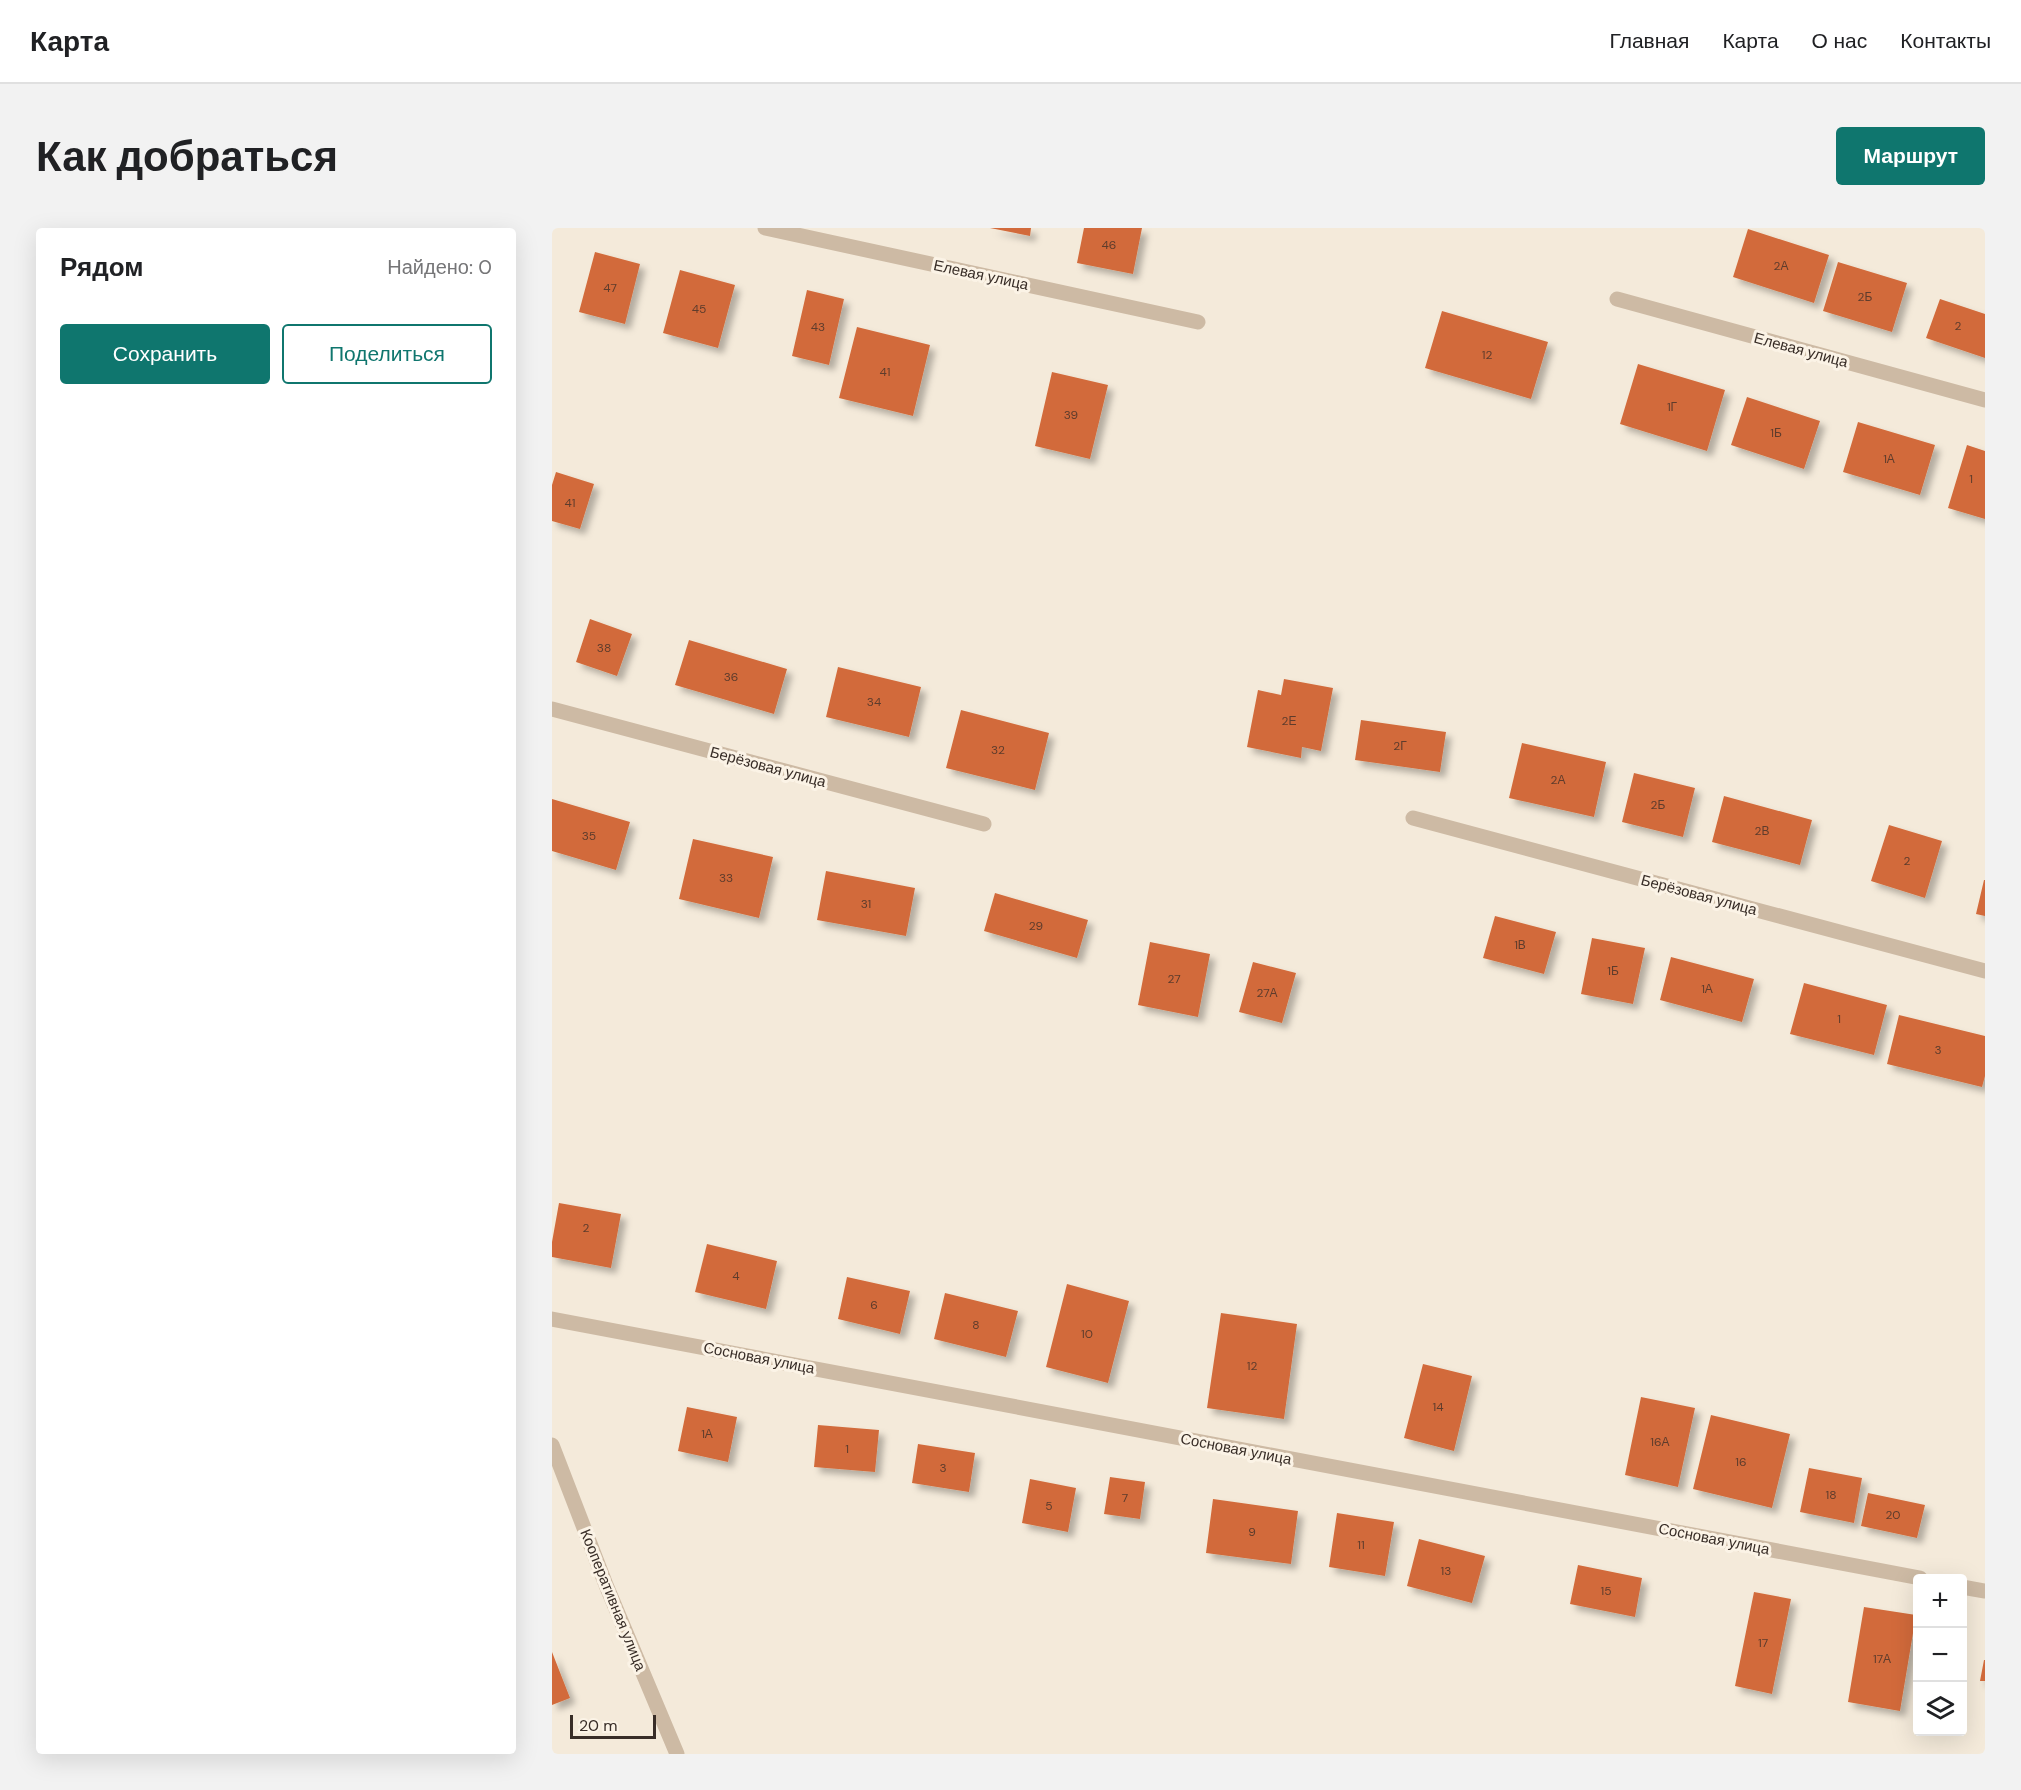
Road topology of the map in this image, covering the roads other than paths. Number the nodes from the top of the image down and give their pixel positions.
1 (765, 228) edge
2 (1617, 299) dead end
3 (1198, 322) dead end
4 (1985, 400) edge
5 (552, 709) edge
6 (1413, 818) dead end
7 (984, 824) dead end
8 (1985, 971) edge
9 (552, 1319) edge
10 (552, 1445) edge
11 (1913, 1577) edge
12 (1967, 1588) edge
13 (1985, 1591) edge
14 (676, 1754) edge

1 - 3 street, Елевая улица
2 - 4 street, Елевая улица
5 - 7 street, Берёзовая улица
6 - 8 street, Берёзовая улица
9 - 11 street, Сосновая улица
10 - 14 street, Кооперативная улица
12 - 13 street

